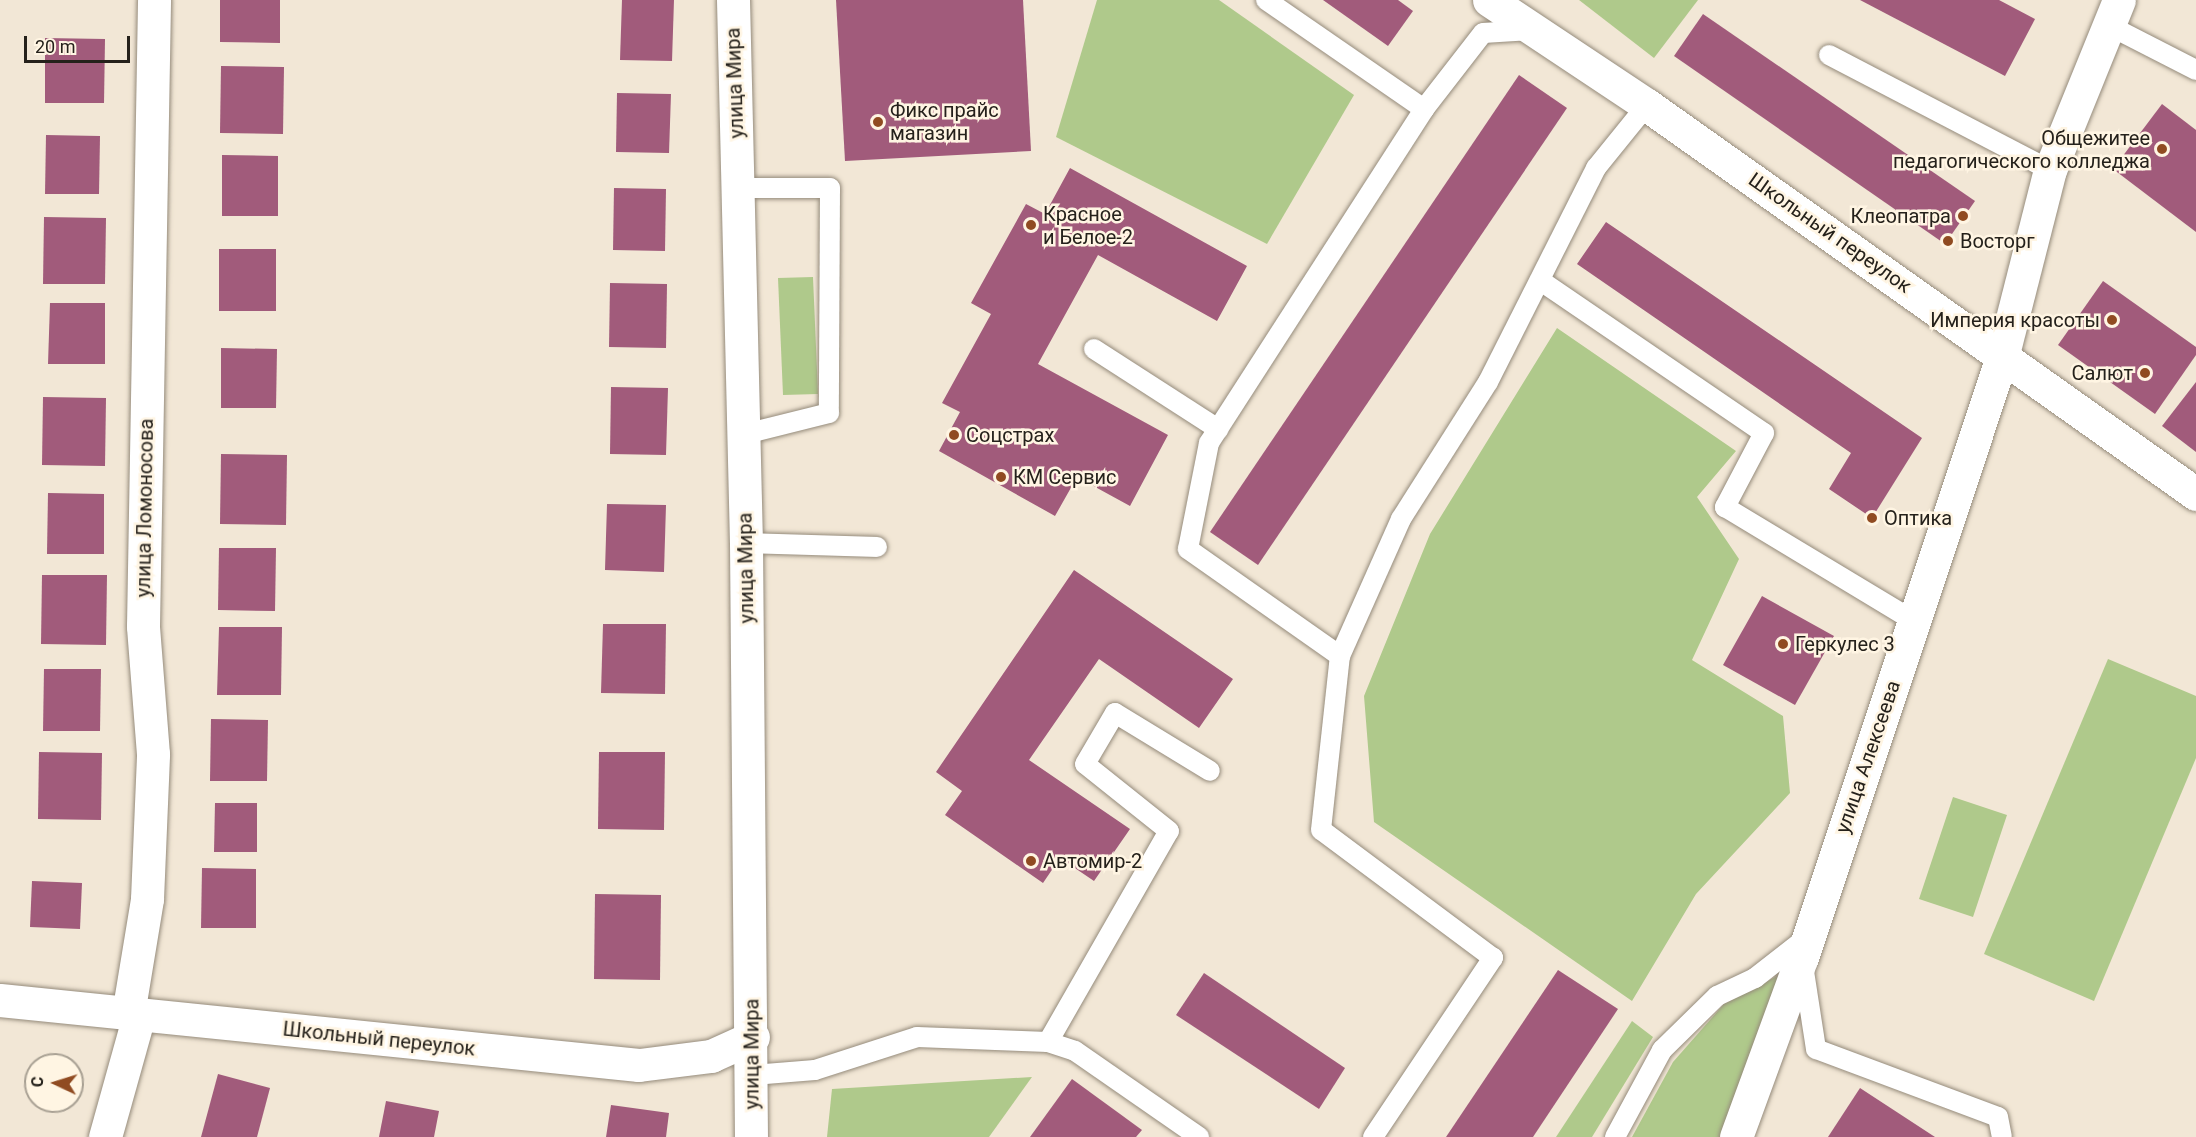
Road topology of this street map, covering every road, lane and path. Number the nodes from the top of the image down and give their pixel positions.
1 (154, 0) edge
2 (733, 0) edge
3 (1266, 0) edge
4 (1489, 0) edge
5 (2113, 12) edge
6 (1531, 30) junction
7 (1829, 55) dead end
8 (2196, 70) edge
9 (1647, 105) junction
10 (1424, 109) junction
11 (2050, 170) junction
12 (738, 188) junction
13 (1540, 281) junction
14 (1094, 349) dead end
15 (2003, 354) junction
16 (1218, 429) junction
17 (741, 435) junction
18 (2196, 494) edge
19 (746, 543) junction
20 (877, 547) dead end
21 (1914, 621) junction
22 (1340, 656) junction
23 (1210, 771) dead end
24 (1804, 947) junction
25 (0, 1000) edge
26 (134, 1014) junction
27 (753, 1037) junction
28 (1048, 1042) junction
29 (753, 1075) junction
30 (1196, 1135) edge
31 (105, 1137) edge
32 (751, 1137) edge
33 (1373, 1137) edge
34 (1616, 1137) edge
35 (1736, 1137) edge
36 (2002, 1137) edge

1 - 26 street, улица Ломоносова
2 - 12 street, улица Мира
3 - 10 lane
4 - 6 street, Школьный переулок
5 - 8 lane
5 - 11 street, улица Алексеева
6 - 9 street, Школьный переулок
6 - 10 lane
7 - 11 lane
9 - 13 lane
9 - 15 street, Школьный переулок
10 - 16 lane
11 - 15 street, улица Алексеева
12 - 17 street, улица Мира
12 - 17 lane
13 - 21 lane
13 - 22 lane
14 - 16 lane
15 - 18 street, Школьный переулок
15 - 21 street, улица Алексеева
16 - 22 lane
17 - 19 street, улица Мира
19 - 20 lane
19 - 27 street, улица Мира
21 - 24 street, улица Алексеева
22 - 33 lane
23 - 28 lane
24 - 34 lane
24 - 35 street, улица Алексеева
24 - 36 lane
25 - 26 street, Школьный переулок
26 - 27 street, Школьный переулок
26 - 31 street, улица Ломоносова
27 - 29 street, улица Мира
28 - 29 lane
28 - 30 lane
29 - 32 street, улица Мира

